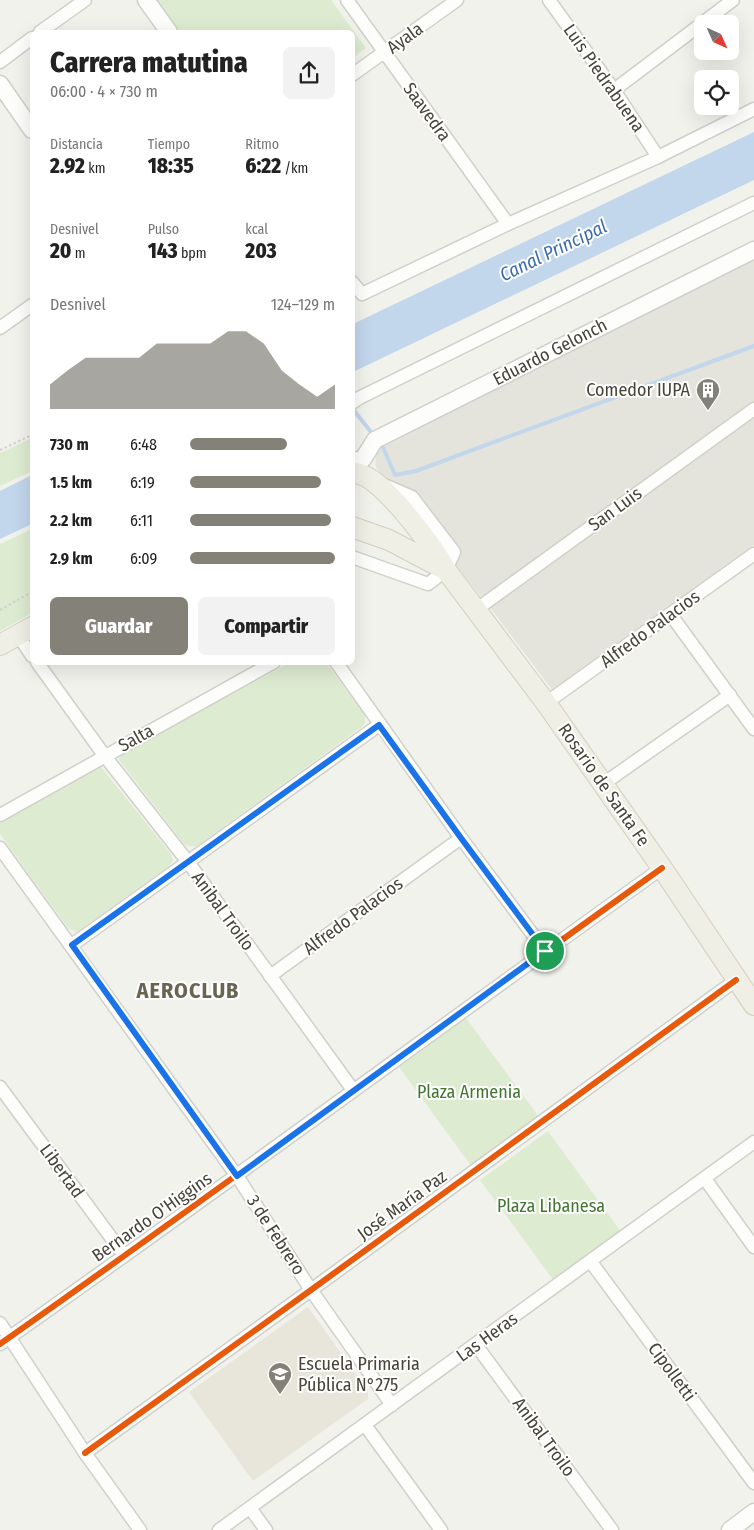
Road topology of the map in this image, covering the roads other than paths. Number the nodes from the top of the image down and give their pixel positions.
1 (85, 0) edge
2 (146, 0) edge
3 (347, 0) edge
4 (456, 0) edge
5 (549, 0) edge
6 (733, 0) edge
7 (43, 30) edge
8 (168, 30) edge
9 (30, 40) edge
10 (384, 52) junction
11 (0, 62) edge
12 (355, 73) edge
13 (0, 84) edge
14 (614, 90) junction
15 (754, 109) edge
16 (30, 127) edge
17 (658, 157) junction
18 (754, 203) edge
19 (508, 224) junction
20 (754, 250) edge
21 (355, 286) edge
22 (30, 306) edge
23 (0, 328) edge
24 (355, 401) edge
25 (754, 409) edge
26 (355, 460) edge
27 (360, 474) edge
28 (355, 528) edge
29 (753, 557) edge
30 (355, 558) edge
31 (446, 570) junction
32 (476, 609) junction
33 (671, 615) junction
34 (25, 631) edge
35 (0, 645) edge
36 (30, 649) edge
37 (39, 665) edge
38 (269, 665) edge
39 (338, 665) edge
40 (730, 695) junction
41 (546, 703) junction
42 (379, 725) junction
43 (754, 729) edge
44 (104, 755) junction
45 (603, 784) junction
46 (0, 814) edge
47 (461, 838) junction
48 (0, 848) edge
49 (188, 862) junction
50 (662, 868) junction
51 (72, 945) junction
52 (545, 951) junction
53 (270, 976) junction
54 (736, 980) junction
55 (753, 1003) edge
56 (0, 1087) edge
57 (353, 1090) junction
58 (754, 1142) edge
59 (237, 1176) junction
60 (704, 1179) junction
61 (754, 1247) edge
62 (124, 1255) junction
63 (591, 1262) junction
64 (311, 1290) junction
65 (0, 1323) edge
66 (5, 1340) edge
67 (476, 1345) junction
68 (392, 1405) junction
69 (365, 1425) junction
70 (85, 1453) junction
71 (754, 1483) edge
72 (250, 1508) junction
73 (754, 1512) edge
74 (140, 1530) edge
75 (219, 1530) edge
76 (266, 1530) edge
77 (441, 1530) edge
78 (612, 1530) edge
79 (730, 1530) edge

1 - 7 street
2 - 8 street
3 - 10 street, Saavedra
4 - 10 street, Ayala
5 - 14 street, Luis Piedrabuena
6 - 14 street
9 - 11 street
10 - 12 street, Ayala
10 - 19 street, Saavedra
13 - 16 street
14 - 17 street, Luis Piedrabuena
15 - 17 street
17 - 19 street
18 - 24 street
19 - 21 street
20 - 26 street, Eduardo Gelonch
22 - 23 street
25 - 32 street, San Luis
27 - 31 main road, Rosario de Santa Fe
28 - 31 main road, Rosario de Santa Fe
29 - 33 street, Alfredo Palacios
30 - 31 street
31 - 32 main road, Rosario de Santa Fe
32 - 41 main road, Rosario de Santa Fe
33 - 40 street
33 - 41 street, Alfredo Palacios
34 - 35 main road
34 - 36 street
37 - 44 street, Anibal Troilo
38 - 44 street, Salta
39 - 42 street
40 - 43 street
40 - 45 street
41 - 45 main road, Rosario de Santa Fe
42 - 47 street
42 - 49 street
44 - 46 street, Salta
44 - 49 street, Anibal Troilo
45 - 50 main road, Rosario de Santa Fe
47 - 52 street
47 - 53 street, Alfredo Palacios
48 - 51 street, 3 de Febrero
49 - 51 street
49 - 53 street, Anibal Troilo
50 - 52 street, Bernardo O'Higgins
50 - 54 main road, Rosario de Santa Fe
51 - 59 street, 3 de Febrero
52 - 57 street, Bernardo O'Higgins
53 - 57 street, Anibal Troilo
54 - 55 main road, Rosario de Santa Fe
54 - 64 street, José María Paz
56 - 62 street, Libertad
57 - 59 street, Bernardo O'Higgins
58 - 60 street, Las Heras
59 - 62 street, Bernardo O'Higgins
59 - 64 street, 3 de Febrero
60 - 61 street
60 - 63 street, Las Heras
62 - 66 street, Bernardo O'Higgins
63 - 67 street, Las Heras
63 - 71 street, Cipolletti
64 - 68 street, 3 de Febrero
64 - 70 street, José María Paz
65 - 66 street
66 - 70 street
67 - 68 street, Las Heras
67 - 78 street, Anibal Troilo
68 - 69 street, Las Heras
69 - 72 street, Las Heras
69 - 77 street
70 - 74 street
72 - 75 street, Las Heras
72 - 76 street
73 - 79 street

